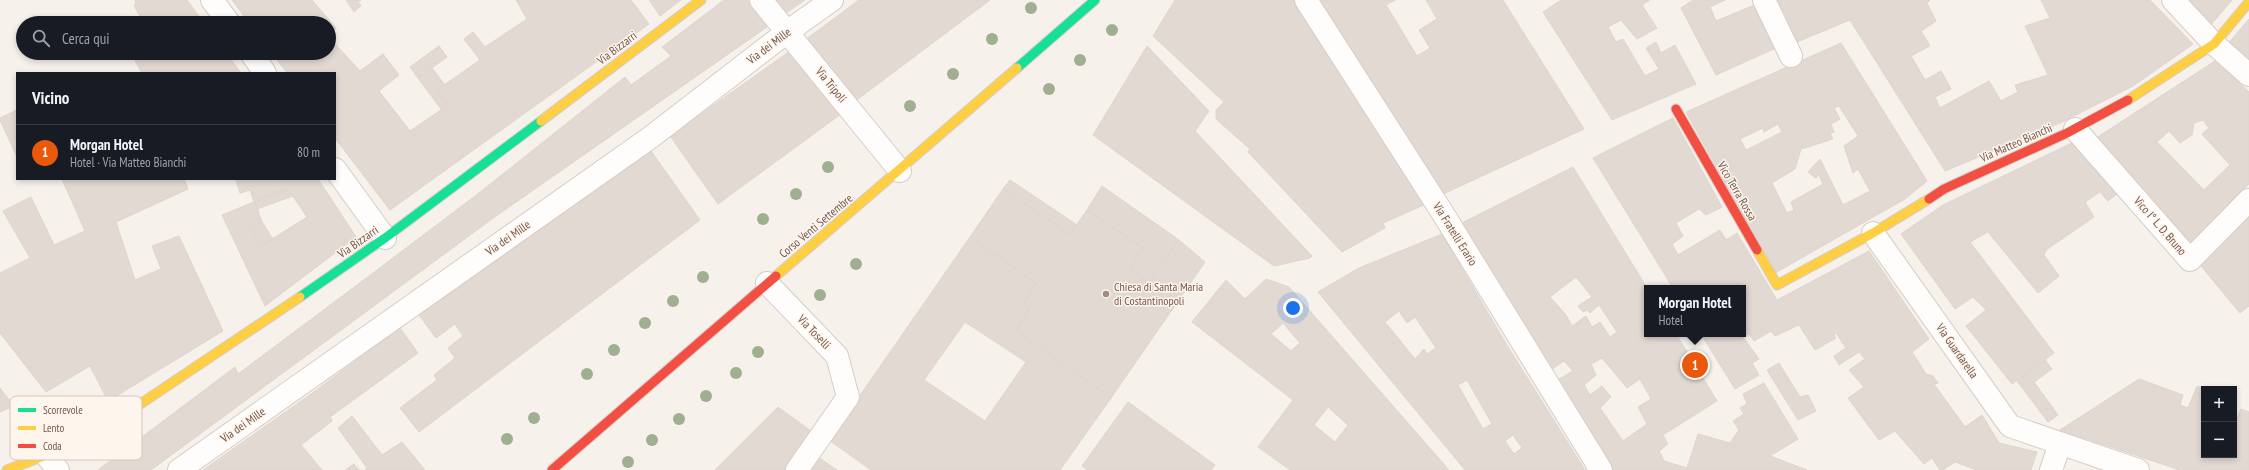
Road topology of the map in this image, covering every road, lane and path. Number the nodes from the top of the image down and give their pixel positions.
1 (212, 0) edge
2 (701, 0) edge
3 (761, 0) edge
4 (832, 0) edge
5 (1095, 0) edge
6 (1306, 0) edge
7 (1764, 0) edge
8 (2172, 0) edge
9 (2249, 2) edge
10 (224, 16) edge
11 (787, 32) junction
12 (2214, 44) junction
13 (1791, 56) dead end
14 (256, 60) edge
15 (264, 72) edge
16 (2249, 75) edge
17 (1676, 108) dead end
18 (2075, 129) junction
19 (336, 170) edge
20 (900, 171) junction
21 (2249, 200) edge
22 (1873, 233) junction
23 (385, 238) junction
24 (767, 283) junction
25 (1777, 285) joint
26 (142, 403) edge
27 (2060, 444) junction
28 (52, 462) edge
29 (7, 470) edge
30 (179, 470) edge
31 (552, 470) edge
32 (797, 470) edge
33 (1601, 470) edge
34 (2051, 470) edge
35 (2138, 470) edge

1 - 10 street
2 - 23 street, Via Bizzarri
3 - 11 street, Via Tripoli
4 - 11 street, Via dei Mille
5 - 20 street, Corso Venti Settembre
6 - 33 street, Via Fratelli Erario
7 - 13 street
8 - 12 street
9 - 12 street, Via Matteo Bianchi
11 - 20 street, Via Tripoli
11 - 30 street, Via dei Mille
12 - 16 street
12 - 18 street, Via Matteo Bianchi
14 - 15 street
17 - 25 street, Vico Terra Rossa
18 - 21 street, Vico I° L. D. Bruno
18 - 22 street, Via Matteo Bianchi
19 - 23 street
20 - 24 street, Corso Venti Settembre
22 - 25 street, Via Matteo Bianchi
22 - 27 street, Via Guardarella
23 - 26 street, Via Bizzarri
24 - 31 street, Corso Venti Settembre
24 - 32 street, Via Toselli
27 - 34 street
27 - 35 street, Via Guardarella
28 - 29 street, Via Bizzarri

